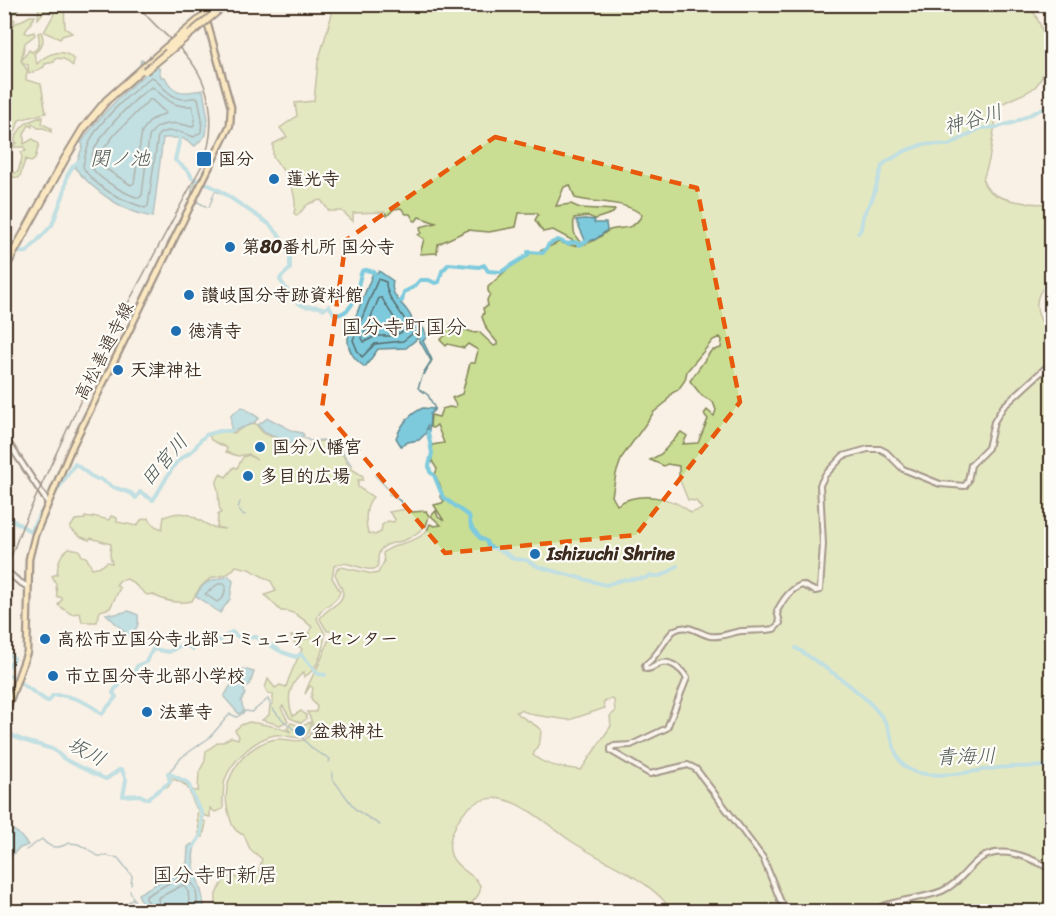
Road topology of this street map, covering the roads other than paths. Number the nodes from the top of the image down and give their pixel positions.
1 (201, 4) edge
2 (223, 5) edge
3 (206, 20) junction
4 (144, 70) junction
5 (16, 251) junction
6 (4, 270) edge
7 (4, 278) edge
8 (1052, 362) edge
9 (4, 436) edge
10 (48, 503) junction
11 (4, 568) edge
12 (28, 588) junction
13 (4, 717) edge
14 (1052, 870) edge
15 (796, 912) edge
16 (871, 912) edge

1 - 3 main road, 高松善通寺線
2 - 3 highway, bridge
3 - 4 highway, bridge
3 - 4 highway, bridge
3 - 10 main road, 高松善通寺線
4 - 5 highway
5 - 6 highway
5 - 7 highway
8 - 15 main road
9 - 10 main road
10 - 12 main road, 高松善通寺線
11 - 12 main road, bridge
12 - 13 main road, 高松善通寺線
14 - 16 main road

